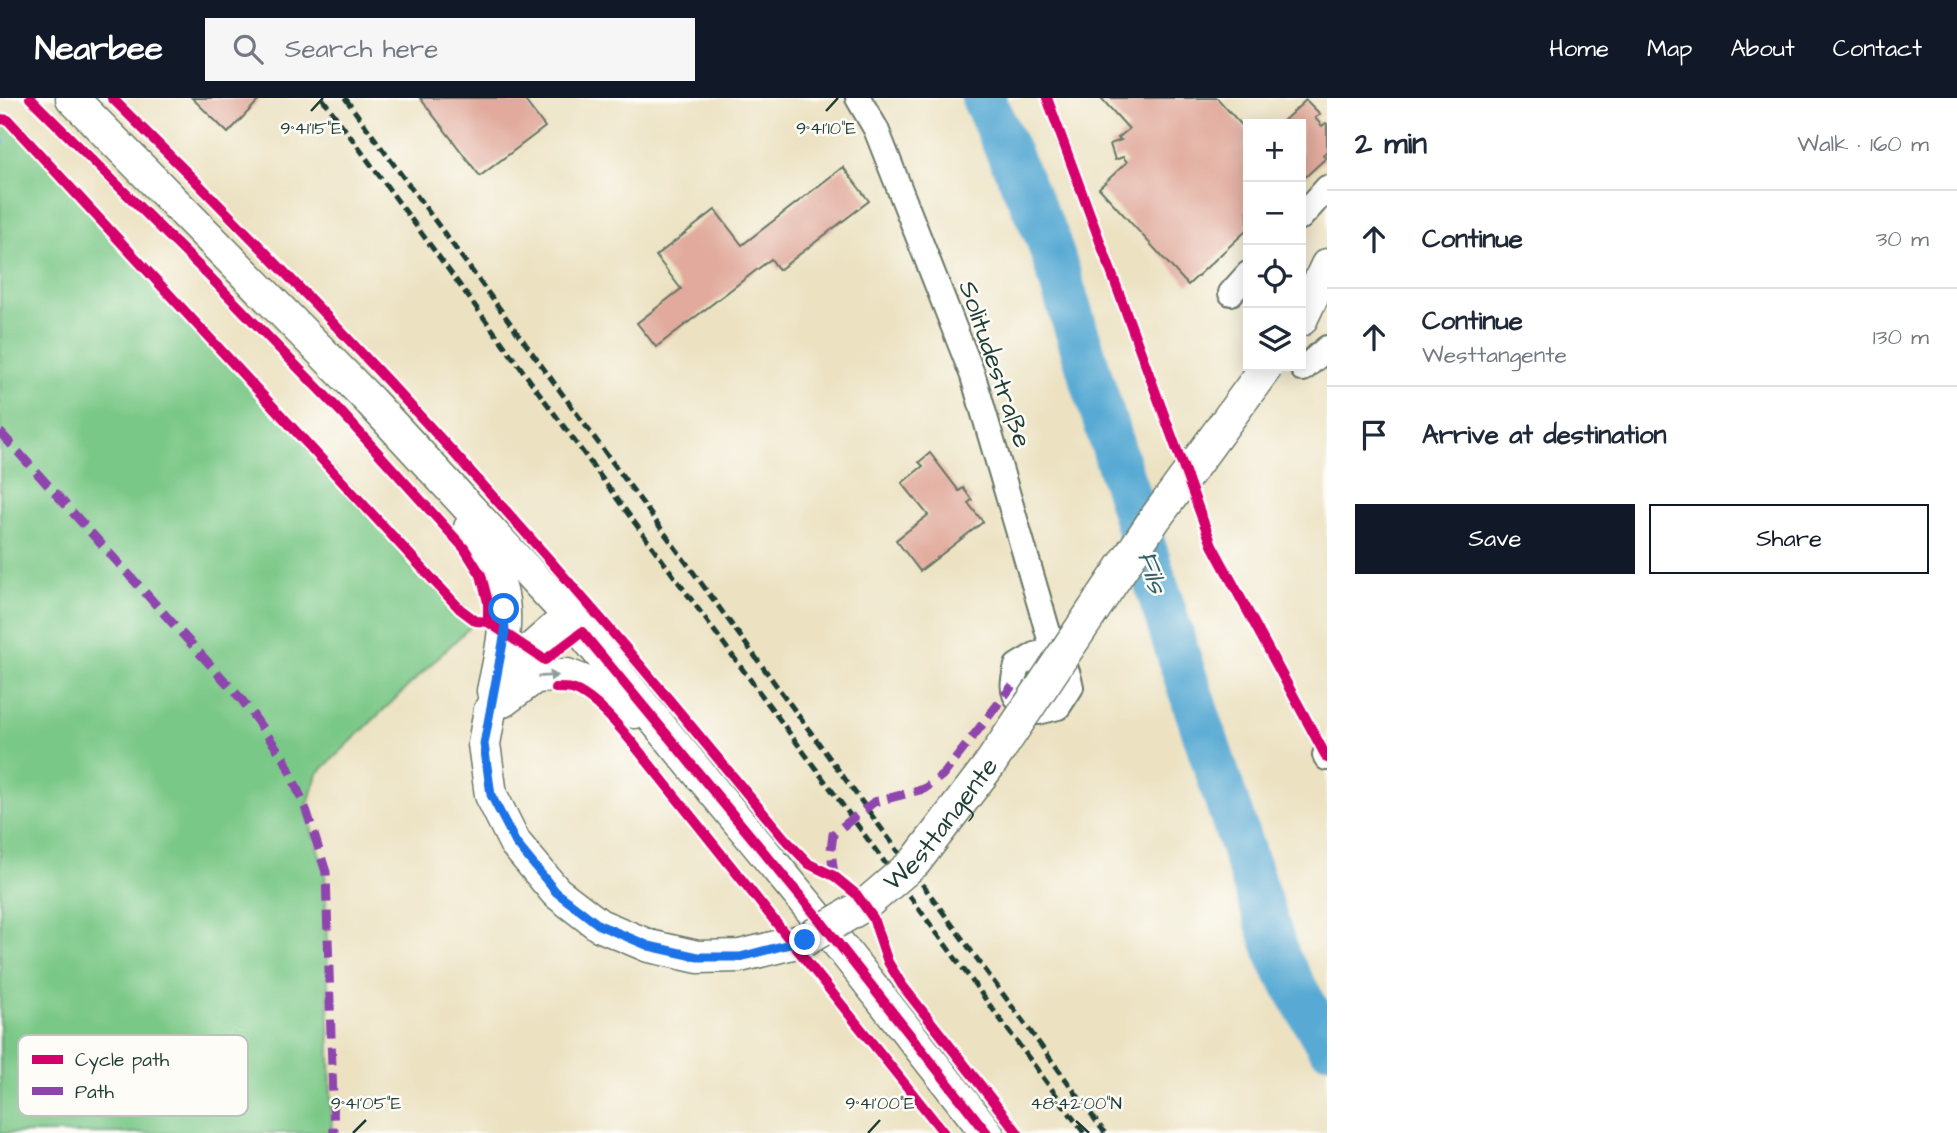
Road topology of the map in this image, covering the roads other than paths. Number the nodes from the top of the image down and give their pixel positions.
1 (72, 98) edge
2 (858, 98) edge
3 (1327, 188) edge
4 (1306, 211) edge
5 (1327, 265) edge
6 (1243, 280) edge
7 (1327, 292) edge
8 (1231, 293) dead end
9 (1327, 348) edge
10 (1306, 366) edge
11 (1263, 371) edge
12 (443, 481) junction
13 (569, 616) junction
14 (1055, 656) dead end
15 (490, 709) junction
16 (673, 741) junction
17 (987, 1133) edge

1 - 12 main road
2 - 14 street, Solitudestraße
3 - 4 street
5 - 7 main road
6 - 8 street
9 - 10 street
11 - 15 main road, Westtangente, bridge
12 - 13 main road
12 - 15 main road
13 - 15 main road, Westtangente
13 - 16 main road
15 -> 16 main road
16 - 17 main road

